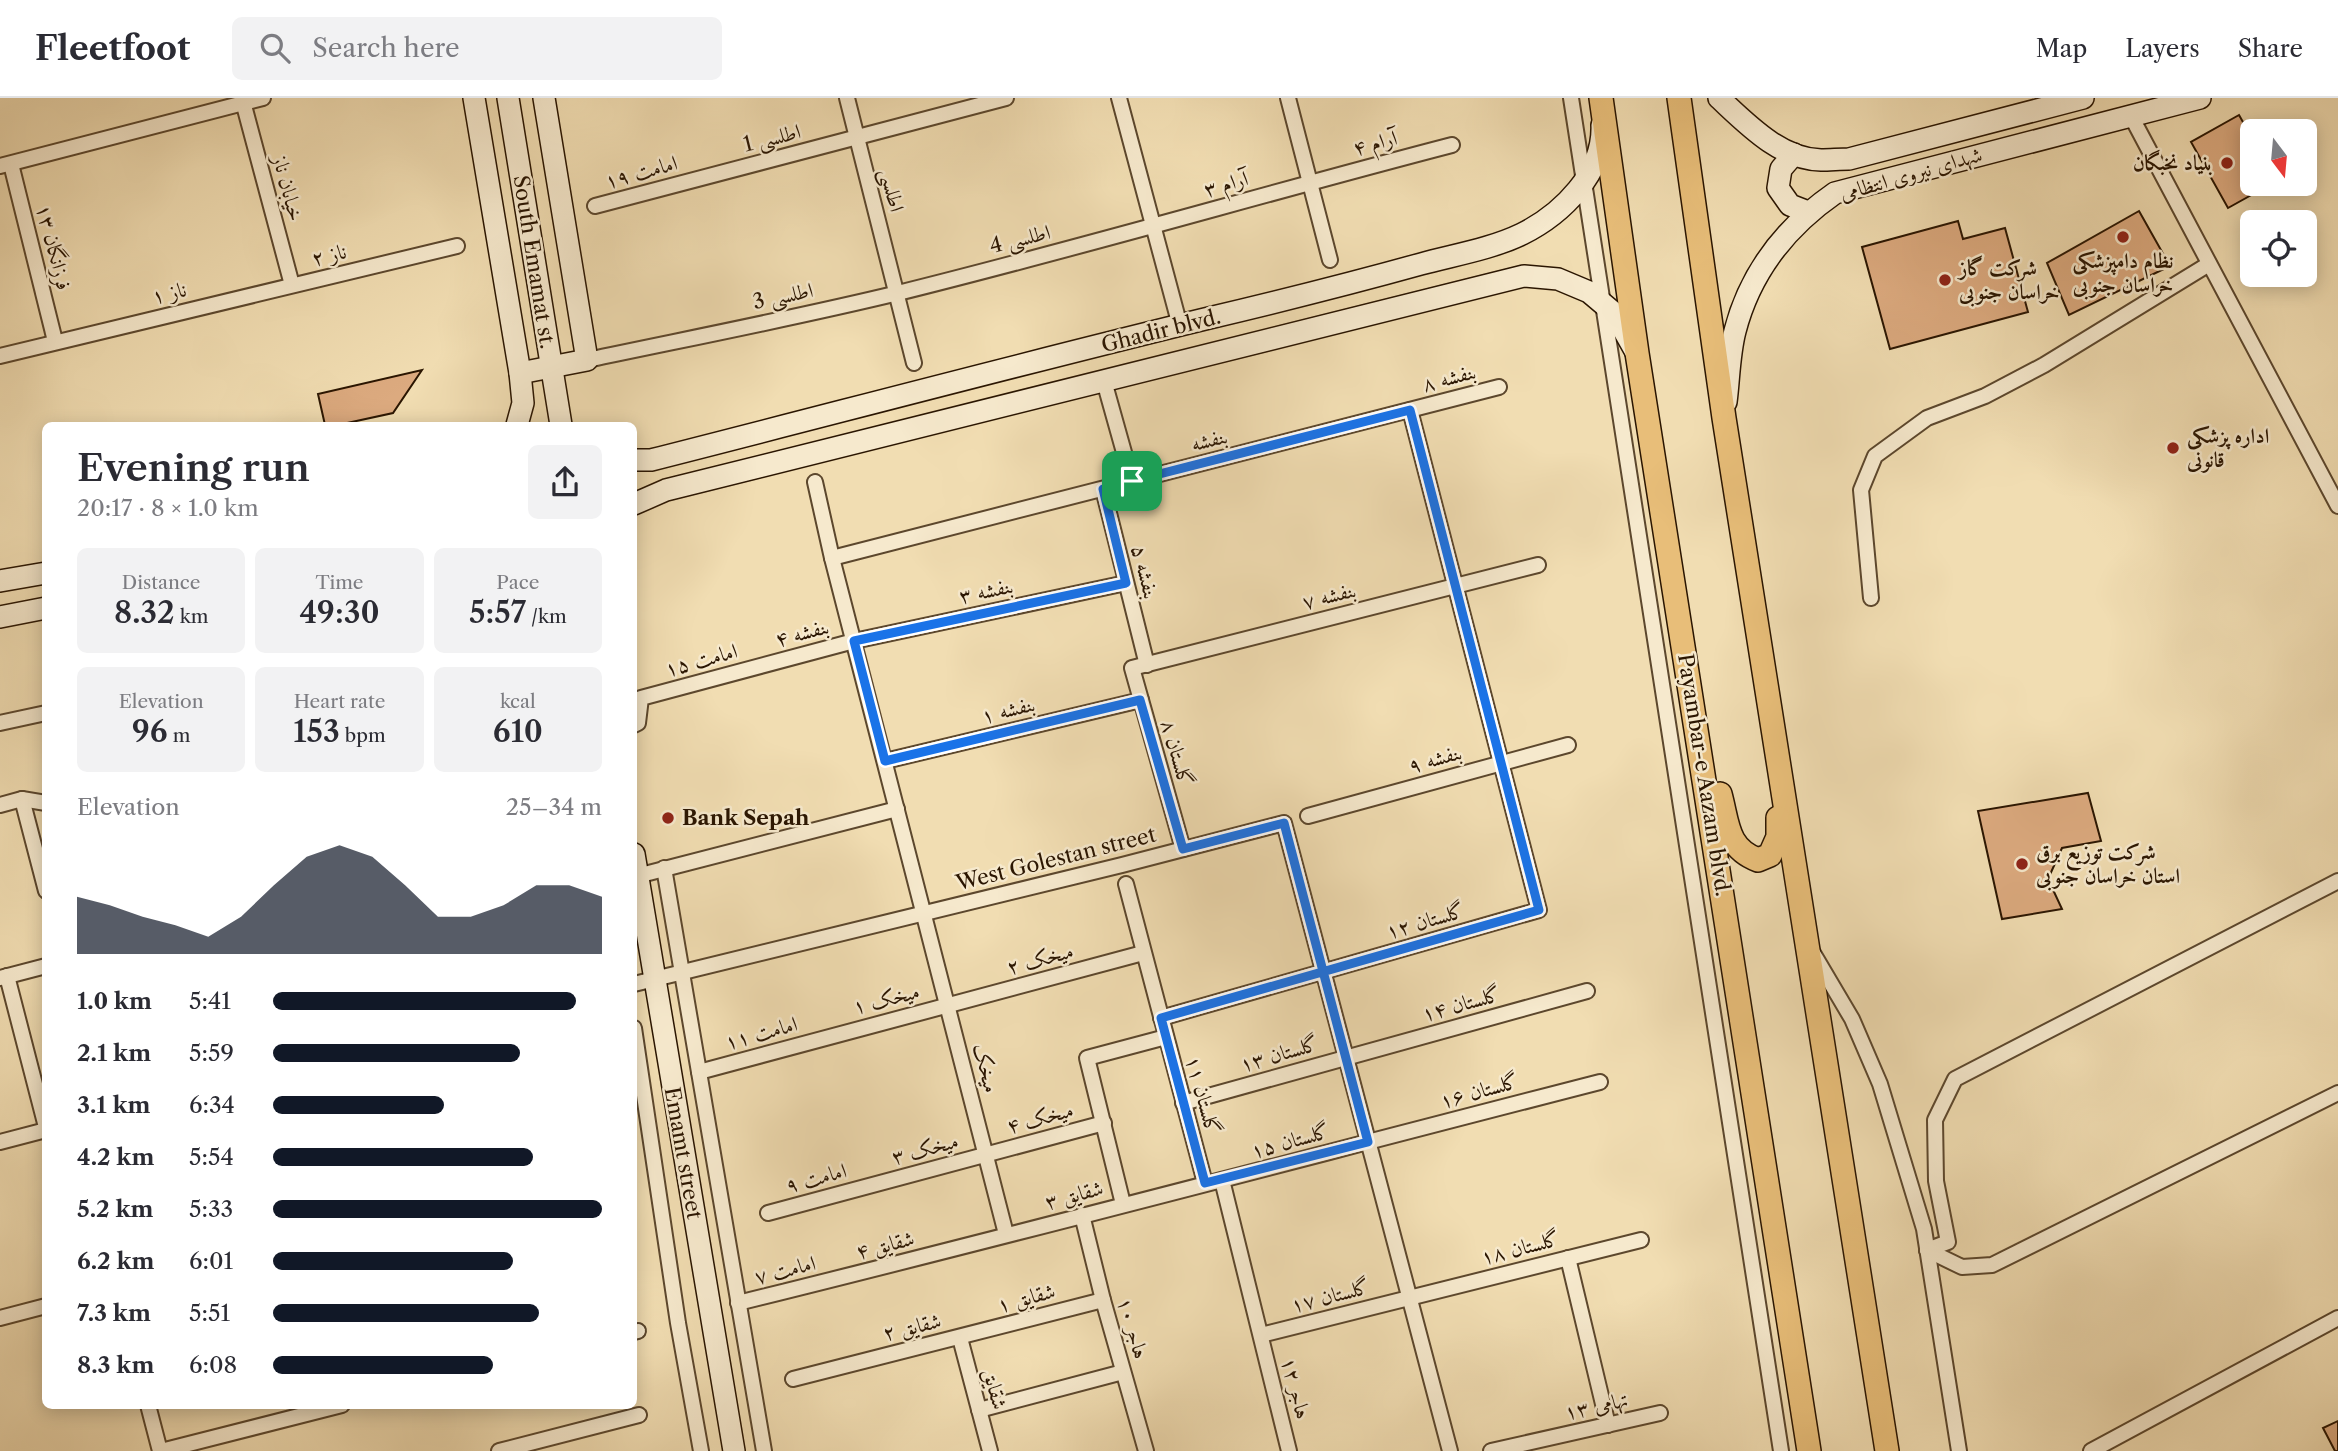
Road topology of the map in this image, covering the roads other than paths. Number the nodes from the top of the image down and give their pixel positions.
1 (263, 98) edge
2 (474, 98) edge
3 (508, 98) edge
4 (544, 98) edge
5 (847, 98) edge
6 (1006, 98) edge
7 (1119, 98) edge
8 (1288, 98) edge
9 (1571, 98) edge
10 (1601, 98) edge
11 (1679, 98) edge
12 (1719, 98) edge
13 (2083, 98) edge
14 (2200, 98) edge
15 (243, 100) edge
16 (2131, 116) junction
17 (857, 137) junction
18 (1451, 145) dead end
19 (1794, 155) junction
20 (5, 165) edge
21 (698, 178) joint
22 (1584, 180) junction
23 (1309, 182) junction
24 (595, 206) dead end
25 (1808, 212) junction
26 (1154, 227) junction
27 (457, 246) dead end
28 (1484, 247) junction
29 (1330, 261) dead end
30 (2209, 264) junction
31 (1495, 283) junction
32 (292, 285) junction
33 (896, 293) junction
34 (1603, 304) junction
35 (1180, 326) junction
36 (55, 341) junction
37 (1637, 353) junction
38 (0, 356) edge
39 (587, 360) junction
40 (914, 363) dead end
41 (551, 367) junction
42 (520, 373) junction
43 (1104, 381) junction
44 (1499, 387) dead end
45 (1410, 410) junction
46 (1724, 418) junction
47 (518, 422) edge
48 (560, 422) edge
49 (637, 460) edge
50 (1132, 481) junction
51 (815, 482) dead end
52 (1103, 489) junction
53 (637, 504) edge
54 (2338, 506) edge
55 (832, 558) junction
56 (1538, 565) dead end
57 (42, 574) edge
58 (0, 581) edge
59 (1126, 583) junction
60 (1455, 585) junction
61 (1871, 598) dead end
62 (42, 609) edge
63 (0, 617) edge
64 (854, 641) junction
65 (1147, 665) junction
66 (760, 666) joint
67 (1132, 668) joint
68 (1688, 672) junction
69 (1140, 700) junction
70 (42, 714) edge
71 (0, 723) edge
72 (637, 724) edge
73 (1568, 745) dead end
74 (885, 761) junction
75 (1501, 763) junction
76 (1777, 763) junction
77 (22, 799) junction
78 (42, 802) edge
79 (0, 804) edge
80 (897, 809) junction
81 (1308, 816) dead end
82 (1183, 849) junction
83 (664, 868) junction
84 (42, 876) edge
85 (637, 876) joint
86 (2338, 881) edge
87 (1126, 884) dead end
88 (924, 913) junction
89 (1805, 938) junction
90 (1143, 953) junction
91 (42, 967) edge
92 (1324, 971) junction
93 (680, 972) junction
94 (4, 977) edge
95 (644, 981) edge
96 (1587, 991) dead end
97 (948, 1005) junction
98 (1161, 1018) junction
99 (835, 1034) joint
100 (1166, 1037) junction
101 (637, 1048) edge
102 (1346, 1057) junction
103 (699, 1072) junction
104 (1600, 1082) dead end
105 (2338, 1093) edge
106 (1184, 1102) junction
107 (42, 1115) edge
108 (1104, 1123) junction
109 (42, 1130) edge
110 (0, 1142) edge
111 (1368, 1142) junction
112 (986, 1154) junction
113 (1222, 1180) junction
114 (1205, 1183) junction
115 (874, 1184) joint
116 (1123, 1204) junction
117 (768, 1213) dead end
118 (1082, 1214) junction
119 (1006, 1234) junction
120 (1641, 1240) dead end
121 (1927, 1250) junction
122 (938, 1254) joint
123 (1568, 1258) junction
124 (842, 1277) joint
125 (1409, 1297) junction
126 (1103, 1300) junction
127 (738, 1303) junction
128 (42, 1307) edge
129 (0, 1318) edge
130 (2338, 1318) edge
131 (1261, 1335) junction
132 (960, 1338) junction
133 (1123, 1372) junction
134 (793, 1379) dead end
135 (149, 1409) edge
136 (326, 1409) edge
137 (979, 1410) junction
138 (1660, 1413) dead end
139 (639, 1415) dead end
140 (1608, 1425) junction
141 (1542, 1445) edge
142 (160, 1451) edge
143 (499, 1451) edge
144 (701, 1451) edge
145 (734, 1451) edge
146 (764, 1451) edge
147 (990, 1451) edge
148 (1146, 1451) edge
149 (1289, 1451) edge
150 (1450, 1451) edge
151 (1491, 1451) edge
152 (1781, 1451) edge
153 (1809, 1451) edge
154 (1887, 1451) edge
155 (1959, 1451) edge
156 (2091, 1451) edge

1 - 15 street
2 - 42 main road
3 - 41 main road, South Emamat st.
4 - 39 main road
5 - 17 street, اطلسی
6 - 17 street, اطلسی 1
7 - 26 street
8 - 23 street
9 - 22 street
10 - 22 main road, Ghadir blvd.
10 - 37 main road, Payambar-e Aazam blvd.
11 - 46 main road
12 - 19 main road, شهدای نیروی انتظامی
13 - 19 main road, شهدای نیروی انتظامی
14 - 16 main road, شهدای نیروی انتظامی
15 - 20 street
15 - 32 street, خیابان ناز
16 - 25 main road, شهدای نیروی انتظامی
16 - 30 street
17 - 21 street, اطلسی 1
17 - 33 street, اطلسی
18 - 23 street, آرام ۴
19 - 25 main road
20 - 36 street, فرزانگان ۱۳
21 - 24 street, امامت ۱۹
22 - 28 main road, Ghadir blvd.
22 - 34 street
23 - 26 street, آرام ۳
23 - 29 street
25 - 46 main road, شهدای نیروی انتظامی
26 - 33 street, اطلسی 4
26 - 35 street
27 - 32 street, ناز ۲
28 - 31 main road
28 - 35 main road, Ghadir blvd.
30 - 54 street
30 - 61 street
31 - 34 main road, Ghadir blvd.
31 - 43 main road, Ghadir blvd.
32 - 36 street, ناز ۱
33 - 39 street, اطلسی 3
33 - 40 street, اطلسی
34 - 37 main road, Ghadir blvd.
34 - 152 street
35 - 49 main road, Ghadir blvd.
36 - 38 street, ناز ۱
37 - 68 main road, Payambar-e Aazam blvd.
39 - 41 main road
41 - 42 main road
41 - 48 main road, South Emamat st.
42 - 47 main road
43 - 50 street
43 - 53 main road, Ghadir blvd.
44 - 45 street, بنفشه ۸
45 - 50 street, بنفشه
45 - 60 street
46 - 76 main road
50 - 52 street, بنفشه
51 - 55 street
52 - 55 street, بنفشه
52 - 59 street, بنفشه ۵
55 - 64 street
56 - 60 street, بنفشه ۷
57 - 58 main road
59 - 64 street, بنفشه ۳
59 - 65 street, بنفشه ۵
60 - 65 street, بنفشه ۷
60 - 75 street
62 - 63 main road
64 - 66 street, بنفشه ۴
64 - 74 street
65 - 67 street, بنفشه ۷
66 - 72 street, امامت ۱۵
67 - 69 street, گلستان ۸
68 - 76 main road
68 - 153 main road, Payambar-e Aazam blvd.
69 - 74 street, بنفشه ۱
69 - 82 street, گلستان ۸
70 - 71 street
73 - 75 street, بنفشه ۹
74 - 80 street
75 - 81 street, بنفشه ۹
75 - 92 street, گلستان ۱۲
76 - 89 main road
77 - 78 street
77 - 79 street
77 - 84 street
80 - 83 street
80 - 88 street
82 - 88 street, West Golestan street
82 - 92 street, West Golestan street
83 - 85 street
83 - 93 street
85 - 95 main road, Emamt street
86 - 121 street
87 - 90 street, گلستان ۱۱
88 - 93 street, West Golestan street
88 - 97 street, میخک
89 - 121 street
89 - 154 main road
90 - 97 street, میخک ۲
90 - 98 street, گلستان ۱۱
91 - 94 street
92 - 98 street
92 - 102 street, West Golestan street
93 - 95 street, West Golestan street
93 - 103 street
94 - 107 street
95 - 145 main road, Emamt street
96 - 102 street, گلستان ۱۴
97 - 99 street, میخک ۱
97 - 112 street, میخک
98 - 100 street, گلستان ۱۱
99 - 103 street, امامت ۱۱
100 - 106 street, گلستان ۱۱
100 - 108 street
101 - 144 street
102 - 106 street, گلستان ۱۳
102 - 111 street, West Golestan street
103 - 127 street
104 - 111 street, گلستان ۱۶
105 - 121 street
106 - 114 street, گلستان ۱۱
108 - 112 street, میخک ۴
108 - 116 street
109 - 110 street
111 - 113 street, گلستان ۱۵
111 - 125 street, West Golestan street
112 - 115 street, میخک ۳
112 - 119 street, میخک
113 - 114 street, شقایق ۳
113 - 131 street, هاجر ۱۲
114 - 116 street, شقایق ۳
115 - 117 street, امامت ۹
116 - 118 street, شقایق ۳
118 - 119 street, شقایق ۳
118 - 126 street, هاجر ۱۰
119 - 122 street, شقایق ۳
120 - 123 street, گلستان ۱۸
121 - 155 street
122 - 124 street, شقایق ۴
123 - 125 street, گلستان ۱۸
123 - 140 street
124 - 127 street, امامت ۷
125 - 131 street, گلستان ۱۷
125 - 150 street, West Golestan street
126 - 132 street, شقایق ۱
126 - 133 street, هاجر ۱۰
127 - 146 street
128 - 129 street
130 - 156 street
131 - 149 street, هاجر ۱۲
132 - 134 street, شقایق ۲
132 - 137 street, شقایق
133 - 137 street
133 - 148 street, هاجر ۱۰
135 - 142 street
136 - 142 street
137 - 147 street, شقایق
138 - 140 street, تهامی ۱۳
139 - 143 street
140 - 141 street, تهامی ۱۳
141 - 151 street, تهامی ۱۳

